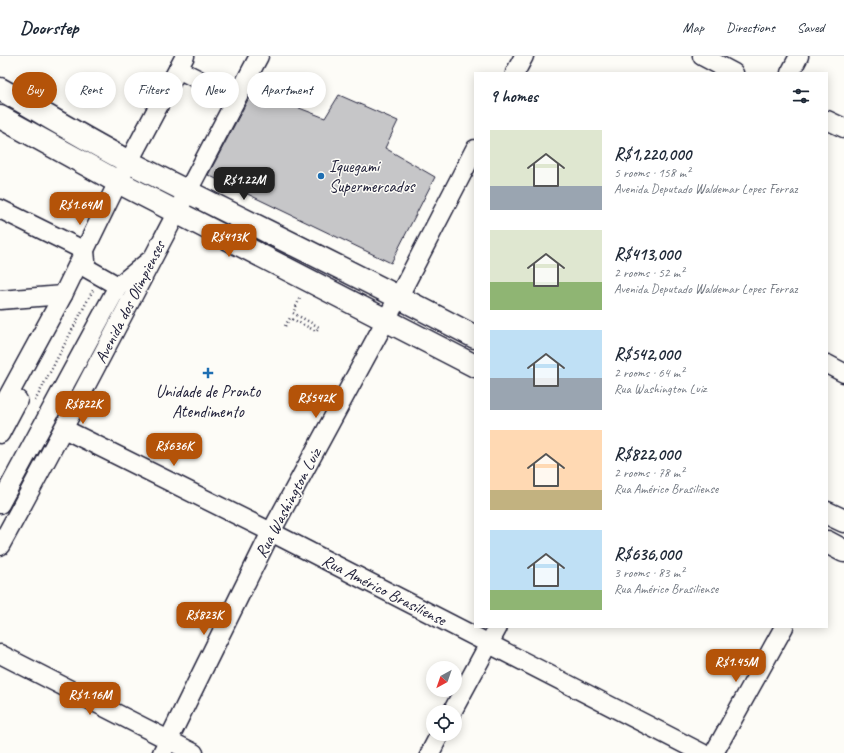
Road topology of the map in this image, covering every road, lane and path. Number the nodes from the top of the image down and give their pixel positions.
1 (259, 56) edge
2 (524, 56) edge
3 (702, 56) edge
4 (799, 56) edge
5 (181, 62) edge
6 (196, 72) edge
7 (516, 72) edge
8 (732, 72) edge
9 (791, 72) edge
10 (0, 89) edge
11 (239, 93) edge
12 (231, 108) edge
13 (0, 117) edge
14 (828, 120) edge
15 (844, 128) edge
16 (474, 151) edge
17 (129, 161) junction
18 (118, 182) junction
19 (188, 190) junction
20 (0, 209) edge
21 (176, 211) junction
22 (264, 231) junction
23 (85, 251) junction
24 (254, 252) junction
25 (154, 257) junction
26 (94, 273) junction
27 (309, 280) junction
28 (118, 286) junction
29 (63, 296) junction
30 (399, 296) junction
31 (0, 300) edge
32 (385, 319) junction
33 (286, 326) dead end
34 (474, 336) edge
35 (474, 365) edge
36 (828, 365) edge
37 (844, 373) edge
38 (32, 406) dead end
39 (0, 411) edge
40 (64, 429) junction
41 (0, 434) edge
42 (0, 504) edge
43 (840, 518) edge
44 (271, 532) junction
45 (0, 546) edge
46 (832, 547) edge
47 (497, 628) edge
48 (783, 628) edge
49 (489, 643) junction
50 (0, 654) edge
51 (456, 705) edge
52 (436, 741) edge
53 (166, 746) edge
54 (194, 753) edge
55 (430, 753) edge
56 (702, 753) edge
57 (714, 753) edge

1 - 11 street, Avenida dos Olimpienses
2 - 7 street
3 - 8 street
4 - 9 street
5 - 6 street
5 - 17 street
10 - 17 main road
12 - 19 street, Avenida dos Olimpienses
13 - 18 main road
14 - 15 street
16 - 30 street, Rua Washington Luiz
17 - 18 street
17 - 19 main road
18 - 21 main road
18 - 23 street
19 - 21 street, Avenida dos Olimpienses
19 - 22 main road
20 - 23 street
21 - 24 main road
21 - 25 street, Avenida dos Olimpienses
22 - 24 main road
22 - 30 main road
23 - 26 street
23 - 29 street
24 - 27 main road
25 - 28 street
25 - 40 street, Avenida dos Olimpienses
26 - 28 street
26 - 38 path
26 - 41 street
27 - 32 main road
27 - 33 path
28 - 42 street
29 - 31 street
29 - 39 street
30 - 32 street, Rua Washington Luiz
30 - 34 main road
32 - 35 main road
32 - 44 street, Rua Washington Luiz
36 - 37 street
40 - 44 street, Rua Américo Brasiliense
40 - 45 street, Avenida dos Olimpienses
43 - 46 street
44 - 49 street, Rua Américo Brasiliense
44 - 53 street, Rua Washington Luiz
47 - 49 street
48 - 57 street
49 - 51 street
49 - 56 street, Rua Américo Brasiliense
50 - 53 street
52 - 55 street
53 - 54 street

